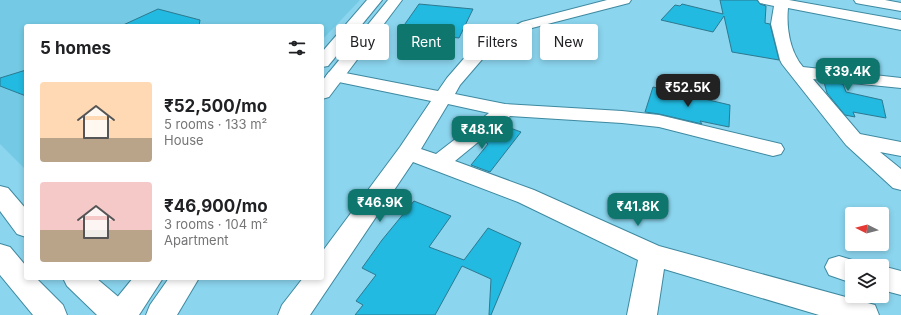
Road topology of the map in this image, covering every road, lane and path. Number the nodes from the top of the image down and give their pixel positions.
1 (375, 0) edge
2 (396, 0) edge
3 (624, 0) edge
4 (861, 0) edge
5 (776, 1) edge
6 (901, 7) edge
7 (901, 25) edge
8 (324, 60) edge
9 (798, 72) junction
10 (335, 76) junction
11 (901, 83) edge
12 (324, 90) edge
13 (443, 97) junction
14 (505, 110) junction
15 (853, 140) junction
16 (773, 149) dead end
17 (901, 149) edge
18 (408, 152) junction
19 (438, 163) junction
20 (901, 182) edge
21 (0, 194) edge
22 (24, 224) edge
23 (0, 254) edge
24 (653, 255) junction
25 (324, 271) edge
26 (79, 280) edge
27 (148, 280) edge
28 (184, 280) edge
29 (318, 280) edge
30 (889, 280) edge
31 (901, 283) edge
32 (52, 315) edge
33 (117, 315) edge
34 (122, 315) edge
35 (161, 315) edge
36 (293, 315) edge
37 (642, 315) edge
38 (864, 315) edge

1 - 8 street
2 - 10 street
3 - 13 street
4 - 6 street
5 - 7 street
5 - 9 street
9 - 11 street
9 - 15 street
10 - 12 street
10 - 13 street
13 - 14 street
13 - 18 street
14 - 16 street
14 - 19 street
15 - 17 street
15 - 20 street
18 - 19 street
18 - 25 street
19 - 24 street
21 - 22 street
23 - 32 street
24 - 37 street
24 - 38 street
26 - 33 street
27 - 34 street
28 - 35 street
29 - 36 street
30 - 31 street

